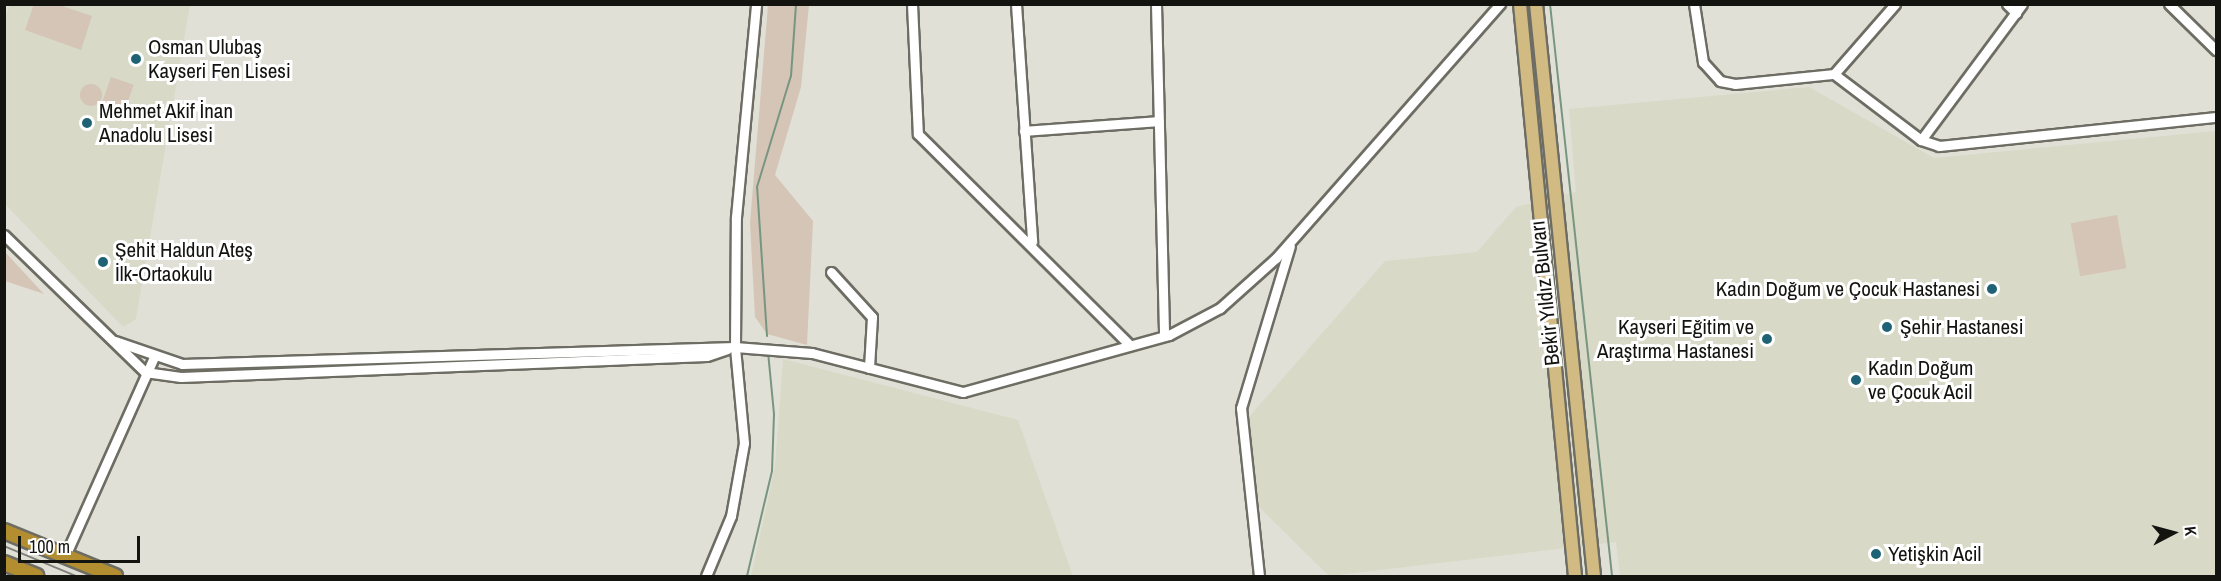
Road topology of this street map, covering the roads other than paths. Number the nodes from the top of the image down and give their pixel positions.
1 (756, 4) edge
2 (912, 4) edge
3 (1016, 4) edge
4 (1156, 4) edge
5 (1500, 4) edge
6 (1520, 4) edge
7 (1536, 4) edge
8 (1694, 4) edge
9 (1895, 4) edge
10 (2007, 4) edge
11 (2169, 4) edge
12 (2019, 9) edge
13 (2217, 50) edge
14 (1834, 74) junction
15 (2217, 117) edge
16 (1159, 122) junction
17 (1024, 131) junction
18 (1922, 140) junction
19 (4, 235) edge
20 (1032, 241) junction
21 (1291, 241) junction
22 (831, 272) dead end
23 (1164, 336) junction
24 (115, 340) junction
25 (1130, 345) junction
26 (735, 347) junction
27 (154, 357) junction
28 (869, 368) junction
29 (145, 372) junction
30 (4, 531) edge
31 (65, 556) junction
32 (4, 563) edge
33 (37, 576) edge
34 (116, 576) edge
35 (706, 576) edge
36 (1259, 576) edge
37 (1575, 576) edge
38 (1594, 576) edge

1 - 26 street
2 - 20 street
3 - 17 street
4 - 16 street
5 - 21 street
6 - 37 main road, Bekir Yıldız Bulvarı
7 - 38 main road, Bekir Yıldız Bulvarı
8 - 14 street
9 - 14 street
10 - 12 street
11 - 13 street
12 - 18 street
14 - 18 street
15 - 18 street
16 - 17 street
16 - 23 street
17 - 20 street
19 - 24 street
20 - 25 street
21 - 23 street
21 - 36 street
22 - 28 street
23 - 25 street
24 - 27 street
24 - 29 street
25 - 28 street
26 - 27 street
26 - 28 street
26 - 29 street
26 - 35 street
27 - 29 street
29 - 31 street
30 - 31 highway
31 - 34 highway
32 - 33 highway

